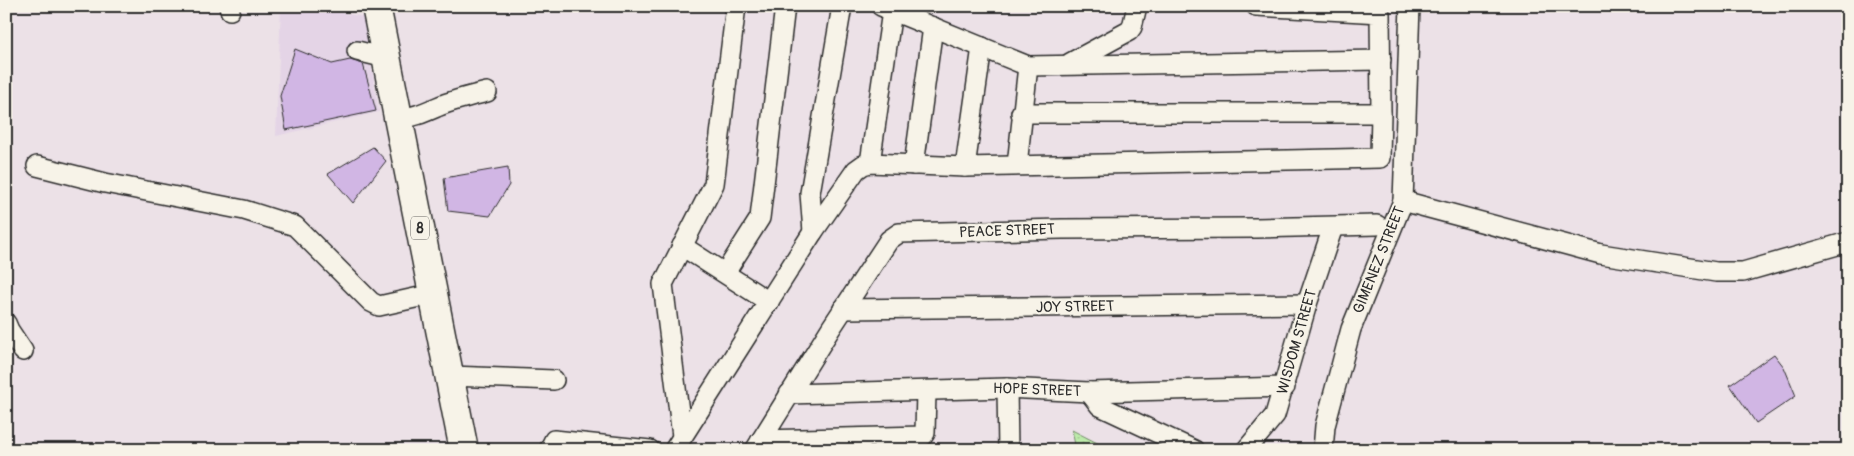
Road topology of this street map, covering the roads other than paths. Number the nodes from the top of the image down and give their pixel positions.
1 (376, 6) edge
2 (736, 6) edge
3 (785, 6) edge
4 (842, 6) edge
5 (1137, 6) edge
6 (1256, 6) edge
7 (1410, 6) edge
8 (886, 8) edge
9 (924, 18) edge
10 (982, 47) junction
11 (357, 51) dead end
12 (386, 58) junction
13 (1381, 60) junction
14 (1065, 65) junction
15 (1028, 66) junction
16 (487, 92) dead end
17 (1381, 113) junction
18 (1021, 114) junction
19 (398, 119) junction
20 (870, 164) junction
21 (914, 165) junction
22 (1017, 165) junction
23 (37, 166) dead end
24 (964, 167) junction
25 (1403, 201) junction
26 (1376, 225) dead end
27 (1333, 226) junction
28 (814, 232) junction
29 (1848, 242) edge
30 (682, 246) junction
31 (725, 273) junction
32 (433, 294) junction
33 (769, 302) junction
34 (1307, 304) junction
35 (843, 309) junction
36 (6, 323) edge
37 (22, 351) dead end
38 (450, 376) junction
39 (554, 380) dead end
40 (1285, 387) junction
41 (1007, 388) junction
42 (926, 391) junction
43 (1088, 392) junction
44 (789, 394) junction
45 (678, 443) edge
46 (758, 445) edge
47 (600, 447) edge
48 (464, 450) edge
49 (549, 450) edge
50 (650, 450) edge
51 (1008, 450) edge
52 (1194, 450) edge
53 (1246, 450) edge
54 (1323, 450) edge

1 - 12 highway, 8
2 - 30 street
3 - 31 street
4 - 28 street
5 - 14 street
6 - 13 street
7 - 25 street, GIMENEZ STREET
8 - 9 street
8 - 20 street
9 - 10 street
9 - 21 street
10 - 15 street
10 - 24 street
11 - 12 street
12 - 19 highway, 8
13 - 14 street
13 - 17 street
14 - 15 street
15 - 18 street
16 - 19 street
17 - 18 street
17 - 22 street
18 - 22 street
19 - 32 highway, 8
20 - 21 street
20 - 28 street
21 - 24 street
22 - 24 street
23 - 32 street
25 - 29 street
25 - 54 street, GIMENEZ STREET
26 - 27 street, PEACE STREET
27 - 34 street, WISDOM STREET
27 - 35 street, PEACE STREET
28 - 33 street
30 - 31 street
30 - 45 street
31 - 33 street
32 - 38 highway, 8
33 - 45 street
34 - 35 street, JOY STREET
34 - 40 street, WISDOM STREET
35 - 44 street, PEACE STREET
36 - 37 street
38 - 39 street
38 - 48 highway, 8
40 - 43 street, HOPE STREET
40 - 53 street, WISDOM STREET
41 - 42 street, HOPE STREET
41 - 43 street, HOPE STREET
41 - 51 street
42 - 44 street, HOPE STREET
42 - 46 street
43 - 52 street
44 - 46 street, PEACE STREET
47 - 49 street
47 - 50 street

